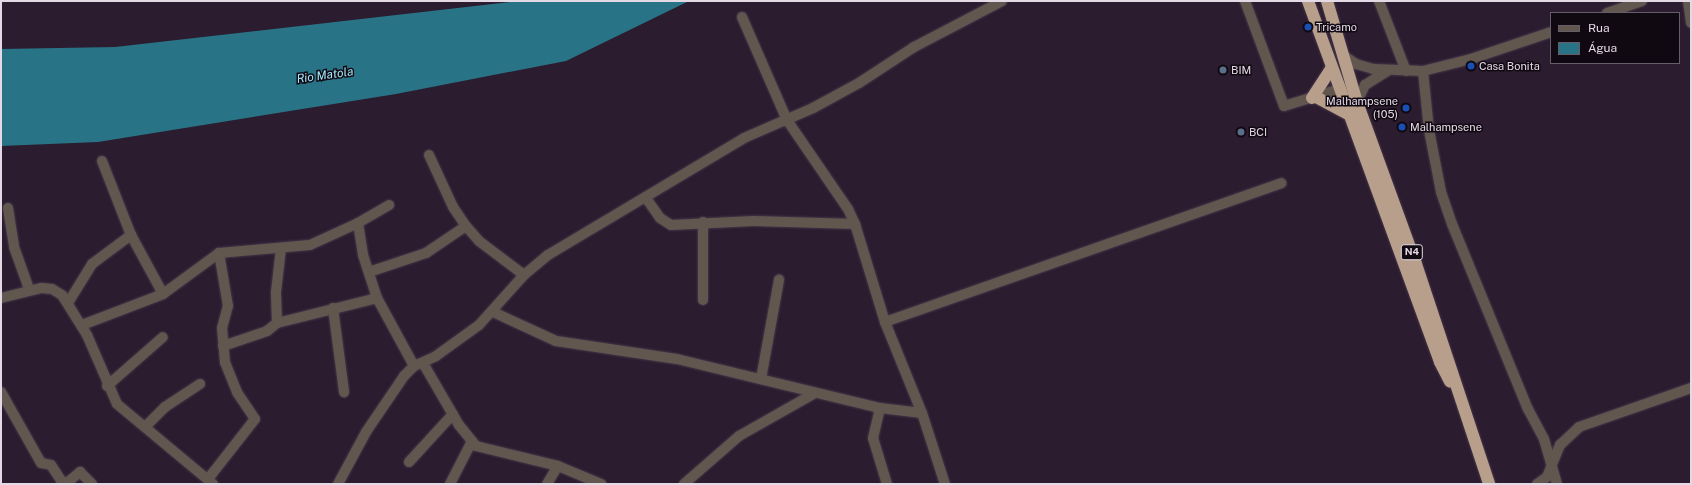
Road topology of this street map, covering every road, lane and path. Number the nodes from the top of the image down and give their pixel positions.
1 (1002, 1) edge
2 (1245, 1) edge
3 (1308, 1) edge
4 (1327, 1) edge
5 (1379, 1) edge
6 (1642, 1) edge
7 (1688, 1) edge
8 (1610, 12) edge
9 (742, 17) dead end
10 (1691, 24) edge
11 (1550, 32) edge
12 (1343, 55) junction
13 (1331, 69) junction
14 (1387, 71) junction
15 (1422, 71) junction
16 (1406, 72) junction
17 (1352, 85) junction
18 (1338, 89) junction
19 (1314, 97) junction
20 (1357, 102) junction
21 (1348, 114) junction
22 (787, 120) junction
23 (429, 154) dead end
24 (102, 161) dead end
25 (1281, 183) dead end
26 (646, 198) junction
27 (389, 205) dead end
28 (8, 208) dead end
29 (703, 222) junction
30 (358, 223) junction
31 (855, 224) junction
32 (466, 226) junction
33 (131, 235) junction
34 (281, 248) junction
35 (218, 253) junction
36 (369, 272) junction
37 (524, 275) junction
38 (779, 280) dead end
39 (29, 289) junction
40 (163, 294) junction
41 (1, 298) edge
42 (377, 298) junction
43 (703, 300) dead end
44 (68, 303) junction
45 (333, 308) junction
46 (493, 312) junction
47 (885, 322) junction
48 (277, 323) junction
49 (82, 325) junction
50 (163, 337) dead end
51 (223, 346) junction
52 (419, 364) junction
53 (761, 379) junction
54 (200, 384) dead end
55 (107, 386) junction
56 (1691, 388) edge
57 (1, 392) edge
58 (344, 392) dead end
59 (815, 393) junction
60 (1461, 404) junction
61 (880, 408) junction
62 (922, 413) junction
63 (453, 414) junction
64 (146, 426) junction
65 (472, 441) junction
66 (409, 462) dead end
67 (1552, 462) junction
68 (558, 466) junction
69 (210, 482) edge
70 (92, 484) edge
71 (338, 484) edge
72 (450, 484) edge
73 (547, 484) edge
74 (601, 484) edge
75 (684, 484) edge
76 (887, 484) edge
77 (945, 484) edge
78 (1489, 484) edge
79 (1537, 484) edge
80 (1557, 484) edge

1 - 22 street
2 - 19 street
3 - 13 highway, N4
4 - 12 highway, N4
5 - 16 street
6 - 8 street
7 - 10 street
9 - 22 street
11 - 15 street
12 - 14 street
12 - 17 highway, N4
13 - 18 highway, N4
13 - 19 highway
14 - 16 street
14 - 20 street
15 - 16 street
15 - 67 street
17 - 18 street
17 - 20 highway, N4
18 - 19 street
18 - 21 highway, N4
19 - 21 highway
20 - 60 highway, N4
21 - 60 highway, N4
22 - 26 street
22 - 31 street
23 - 32 street
24 - 33 street
25 - 47 street
26 - 29 street
26 - 37 street
27 - 30 street
28 - 39 street
29 - 31 street
29 - 43 street
30 - 34 street
30 - 36 street
31 - 47 street
32 - 36 street
32 - 37 street
33 - 40 street
33 - 44 street
34 - 35 street
34 - 48 street
35 - 40 street
35 - 51 street
36 - 42 street
37 - 46 street
38 - 53 street
39 - 41 street
39 - 44 street
40 - 49 street
42 - 45 street
42 - 52 street
44 - 49 street
45 - 48 street
45 - 58 street
46 - 52 street
46 - 53 street
47 - 62 street
48 - 51 street
49 - 55 street
50 - 55 street
51 - 69 street
52 - 63 street
52 - 71 street
53 - 59 street
54 - 64 street
55 - 64 street
56 - 67 street
57 - 70 street
59 - 61 street
59 - 75 street
60 - 78 highway, N4
61 - 62 street
61 - 76 street
62 - 77 street
63 - 65 street
63 - 66 street
64 - 69 street
65 - 68 street
65 - 72 street
67 - 79 street
67 - 80 street
68 - 73 street
68 - 74 street

